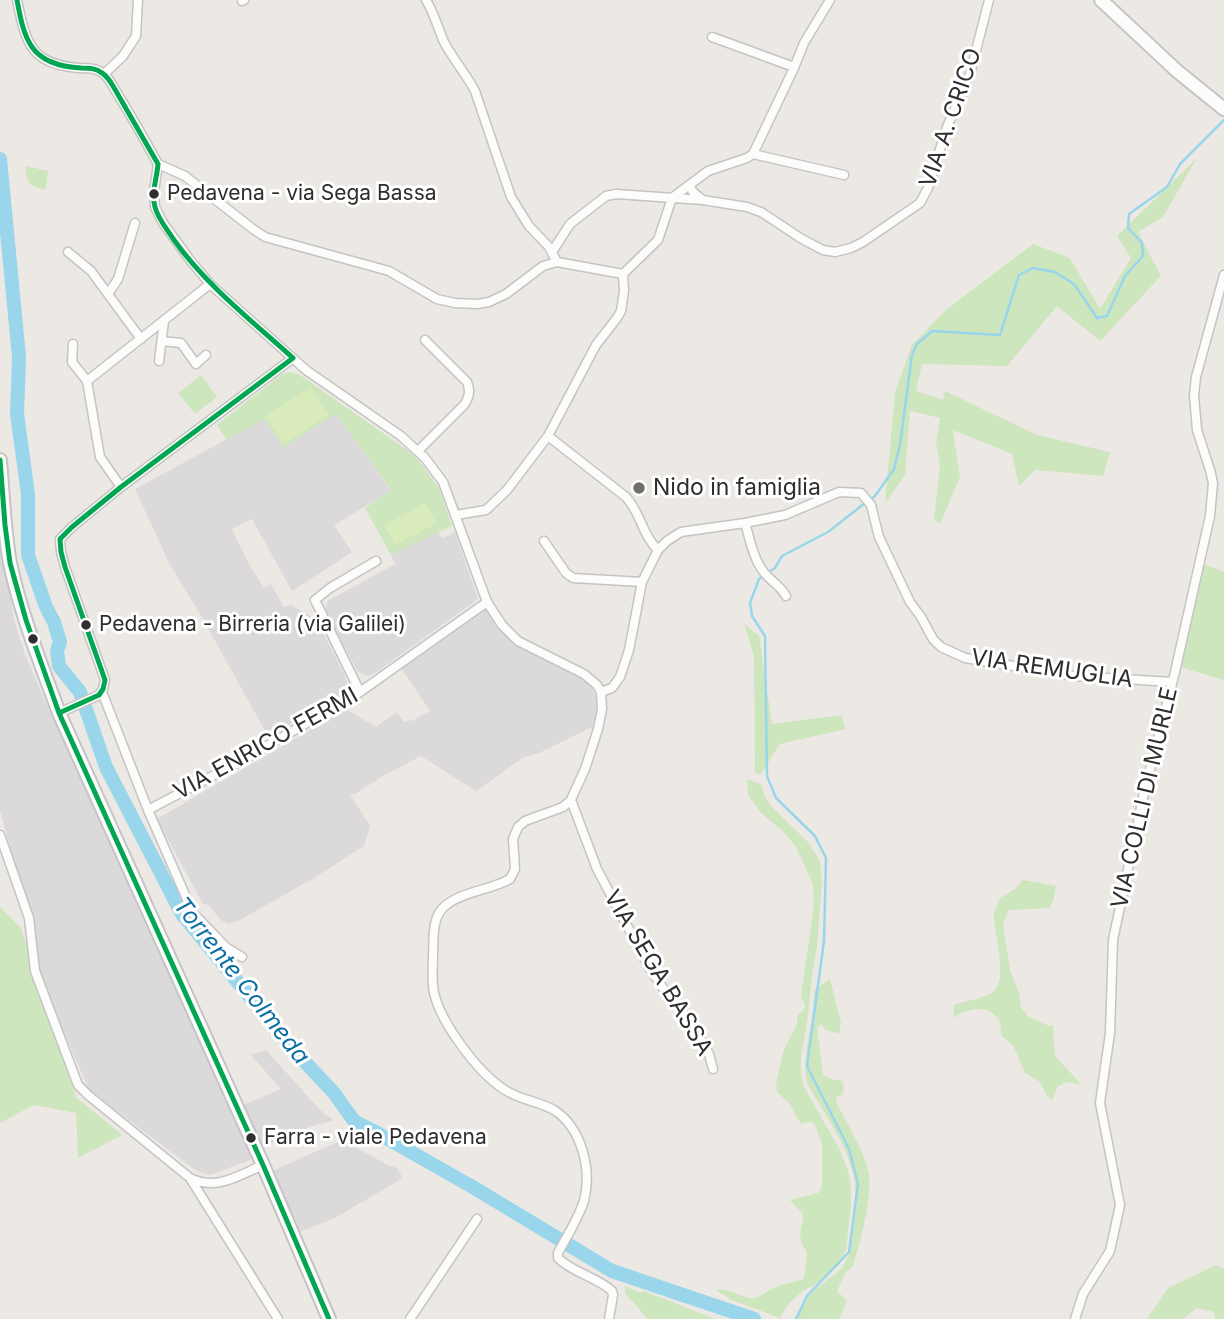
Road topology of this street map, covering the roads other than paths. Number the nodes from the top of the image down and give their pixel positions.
1 (17, 0) edge
2 (138, 0) edge
3 (426, 0) edge
4 (989, 0) edge
5 (1101, 0) edge
6 (826, 1) edge
7 (712, 37) dead end
8 (794, 67) junction
9 (104, 74) junction
10 (1224, 109) edge
11 (753, 154) junction
12 (158, 164) junction
13 (844, 175) dead end
14 (689, 185) junction
15 (672, 198) junction
16 (703, 200) junction
17 (135, 223) dead end
18 (68, 252) dead end
19 (552, 252) junction
20 (557, 262) junction
21 (623, 274) junction
22 (1224, 275) edge
23 (210, 284) junction
24 (108, 294) junction
25 (164, 321) junction
26 (141, 339) junction
27 (425, 340) dead end
28 (162, 341) junction
29 (73, 344) dead end
30 (206, 355) dead end
31 (293, 358) junction
32 (159, 361) dead end
33 (88, 381) junction
34 (548, 436) junction
35 (418, 451) junction
36 (0, 460) edge
37 (121, 487) junction
38 (456, 515) junction
39 (745, 523) junction
40 (544, 541) dead end
41 (659, 550) junction
42 (376, 561) dead end
43 (642, 582) junction
44 (786, 596) dead end
45 (487, 602) junction
46 (1172, 682) junction
47 (360, 692) junction
48 (601, 692) junction
49 (99, 694) junction
50 (65, 711) junction
51 (571, 800) junction
52 (148, 810) junction
53 (0, 835) edge
54 (242, 957) dead end
55 (713, 1069) dead end
56 (263, 1166) junction
57 (190, 1178) junction
58 (477, 1219) dead end
59 (278, 1319) edge
60 (329, 1319) edge
61 (410, 1319) edge
62 (609, 1319) edge
63 (1075, 1319) edge

1 - 9 street
2 - 9 street
3 - 19 street
4 - 16 street, VIA A. CRICO
5 - 10 main road
6 - 8 street
7 - 8 street
8 - 11 street
9 - 12 street
11 - 13 street
11 - 14 street
12 - 20 street
12 - 23 street
14 - 15 street
14 - 16 street
15 - 16 street, VIA A. CRICO
15 - 19 street, VIA A. CRICO
15 - 21 street
17 - 24 street
18 - 24 street
19 - 20 street
20 - 21 street
21 - 34 street
22 - 46 street, VIA COLLI DI MURLE
23 - 25 street
23 - 31 street
24 - 26 street
25 - 26 street
25 - 28 street
26 - 33 street
27 - 35 street
28 - 30 street
28 - 32 street
29 - 33 street
31 - 35 street
31 - 37 street
33 - 37 street
34 - 38 street
34 - 41 street
35 - 38 street
36 - 50 main road
37 - 49 street, VIA ENRICO FERMI
38 - 45 street
39 - 41 street, VIA REMUGLIA
39 - 44 street
39 - 46 street, VIA REMUGLIA
40 - 43 street
41 - 43 street, VIA REMUGLIA
42 - 47 street
43 - 48 street, VIA REMUGLIA
45 - 47 street, VIA ENRICO FERMI
45 - 48 street
46 - 63 street, VIA COLLI DI MURLE
47 - 52 street, VIA ENRICO FERMI
48 - 51 street
49 - 50 street
49 - 52 street, VIA ENRICO FERMI
50 - 56 main road
51 - 55 street, VIA SEGA BASSA
51 - 62 street
52 - 54 street
53 - 57 street
56 - 57 street
56 - 60 main road
57 - 59 street
58 - 61 street

